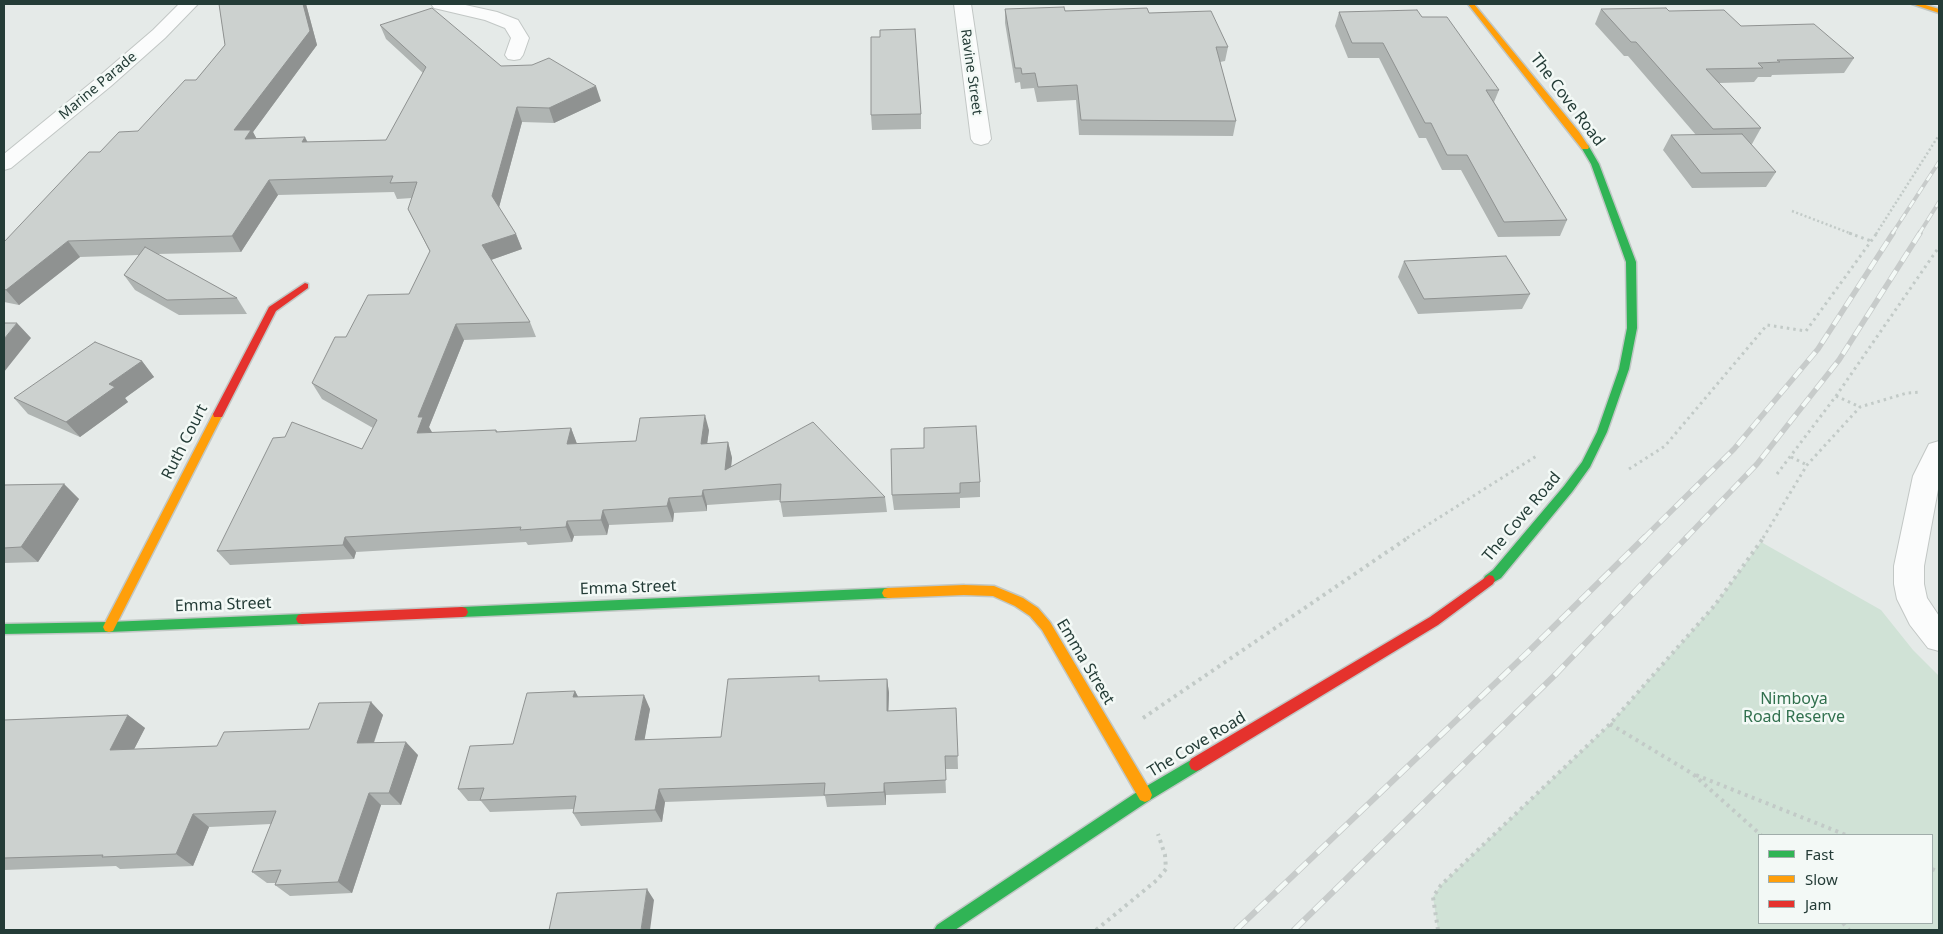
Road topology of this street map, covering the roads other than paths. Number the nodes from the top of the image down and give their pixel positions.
1 (189, 4) edge
2 (440, 4) edge
3 (962, 4) edge
4 (1471, 4) edge
5 (1914, 4) edge
6 (1939, 11) edge
7 (514, 55) dead end
8 (981, 139) dead end
9 (4, 164) edge
10 (305, 286) dead end
11 (1939, 451) edge
12 (110, 627) junction
13 (4, 629) edge
14 (1939, 638) edge
15 (1145, 795) junction
16 (942, 930) edge

1 - 9 street, Marine Parade
2 - 7 street
3 - 8 street, Ravine Street
4 - 15 street, The Cove Road
5 - 6 street
10 - 12 street, Ruth Court
11 - 14 street
12 - 13 street, Emma Street
12 - 15 street, Emma Street
15 - 16 street, The Cove Road

